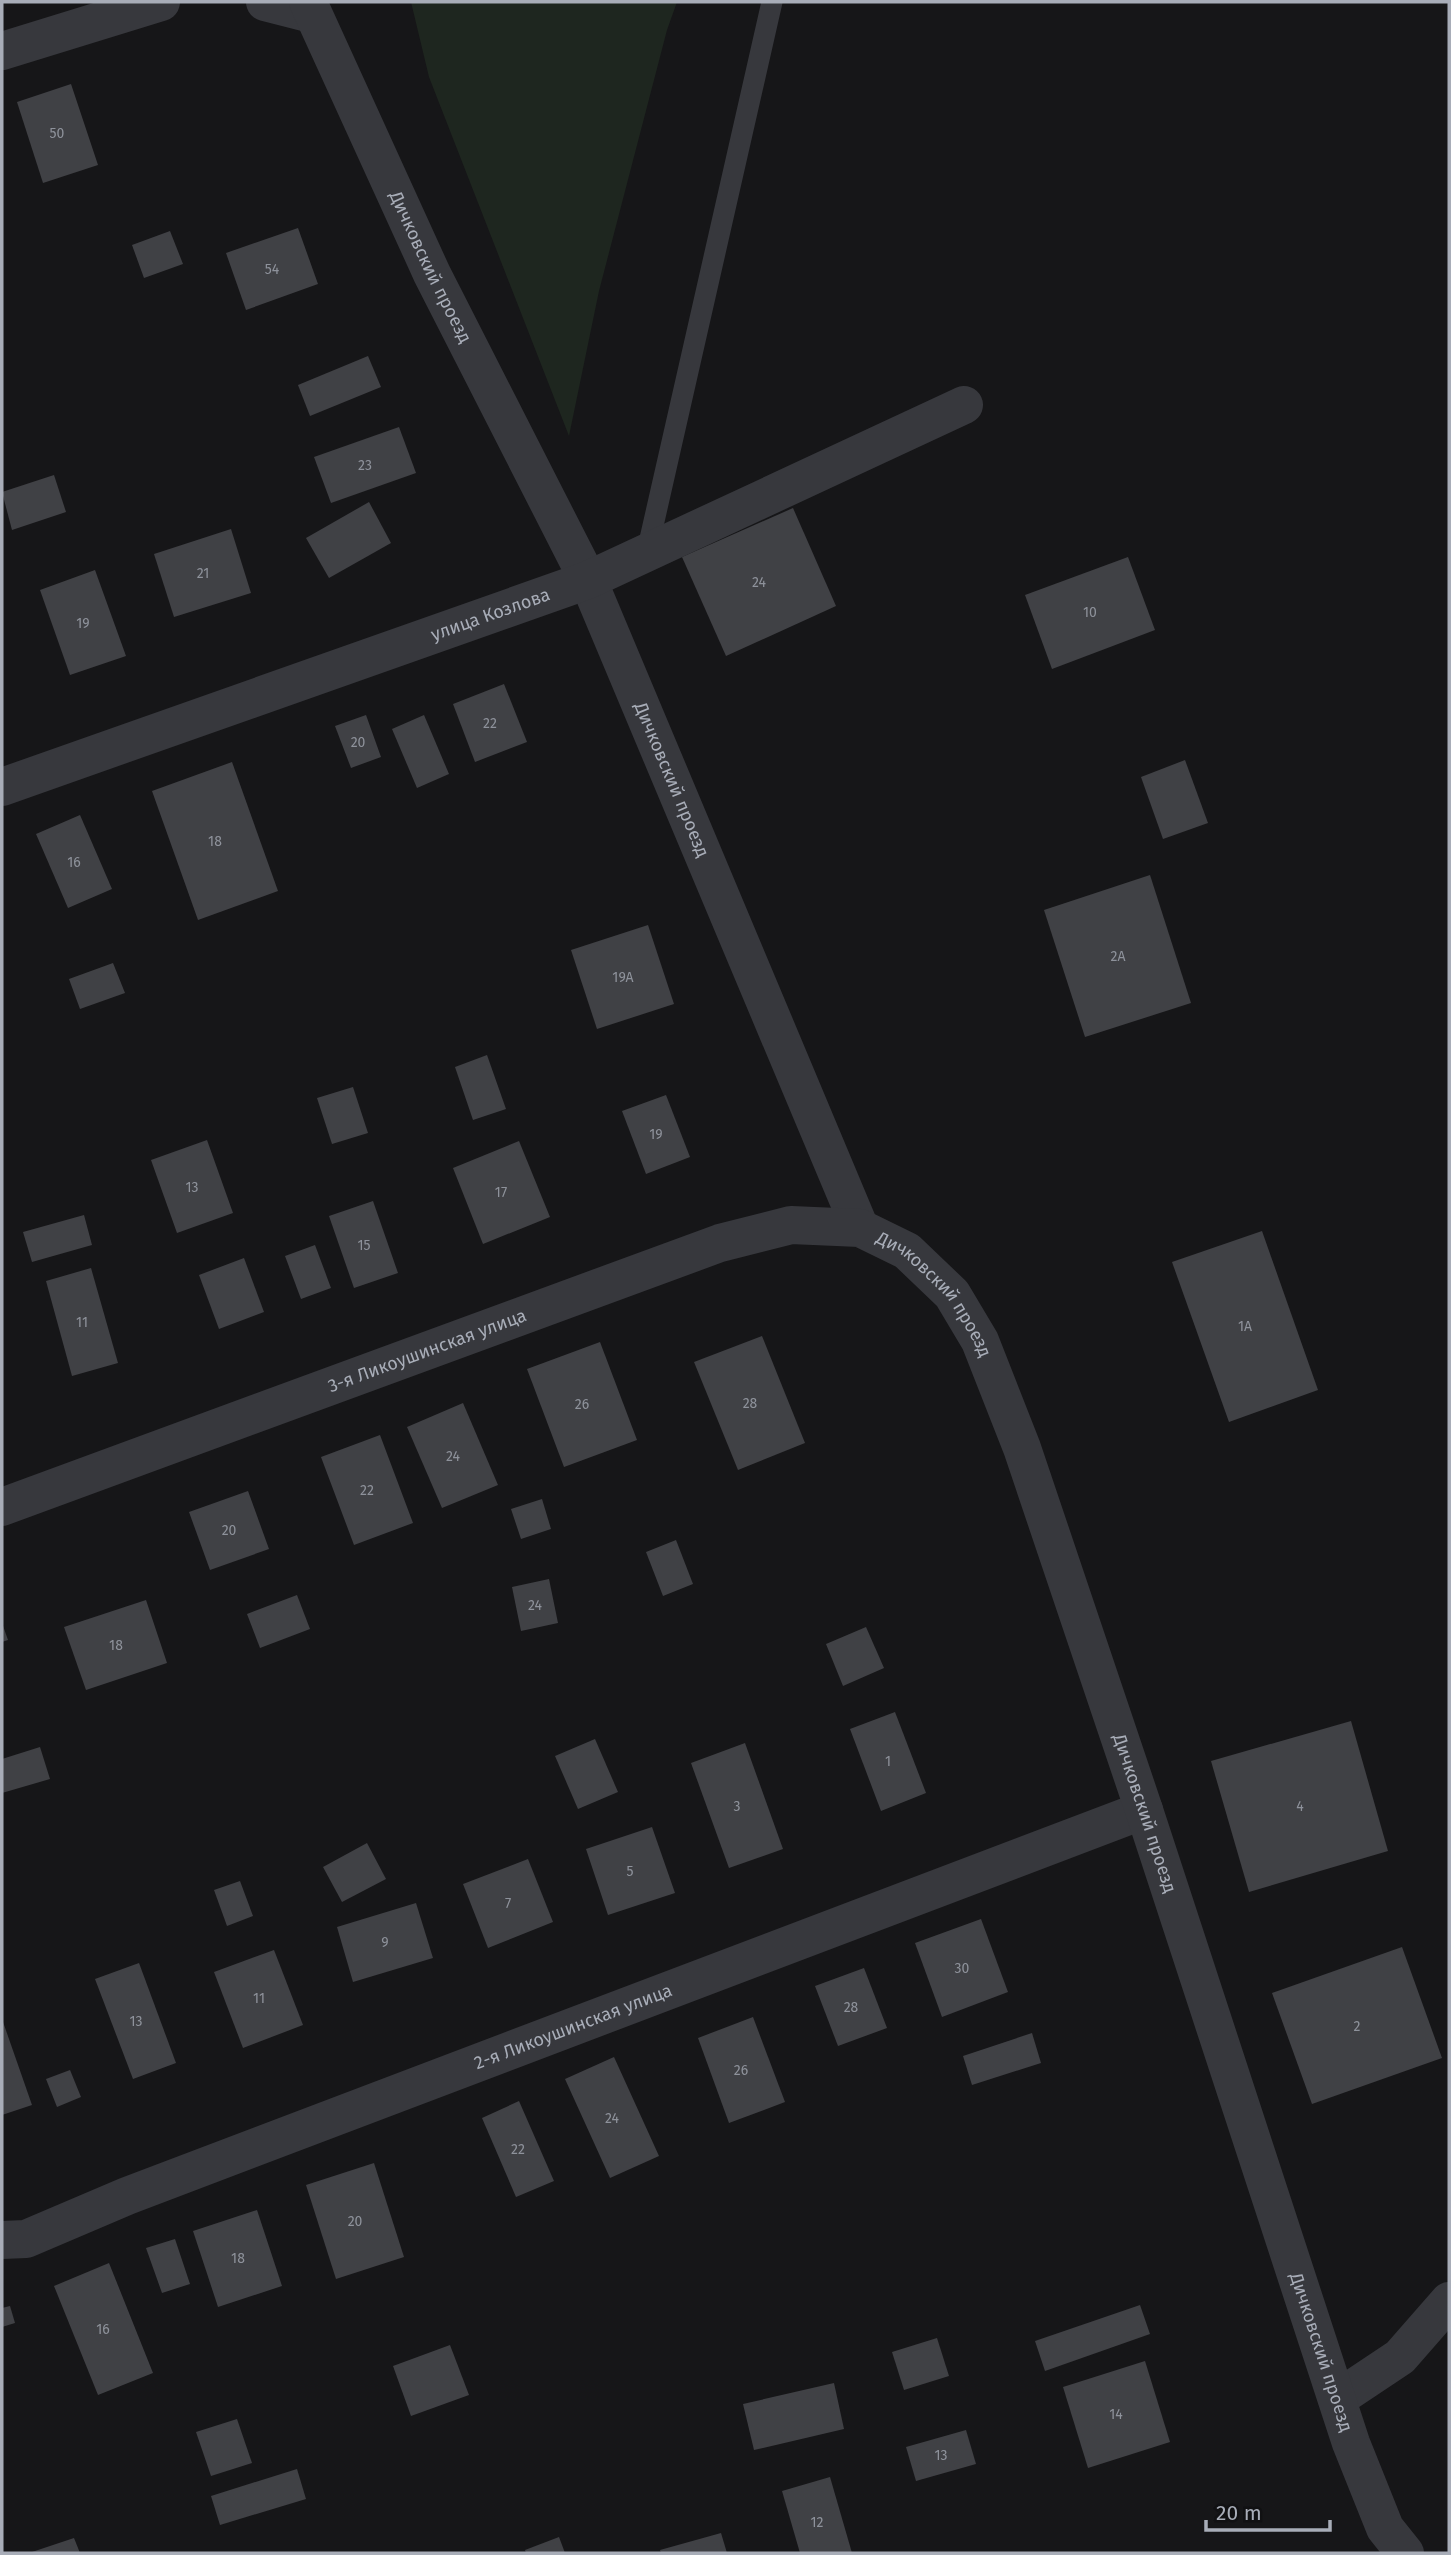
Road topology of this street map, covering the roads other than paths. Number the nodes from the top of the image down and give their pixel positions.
1 (161, 2) edge
2 (265, 2) edge
3 (772, 2) edge
4 (310, 8) edge
5 (2, 51) edge
6 (964, 405) dead end
7 (647, 552) junction
8 (588, 580) junction
9 (2, 787) edge
10 (860, 1228) junction
11 (2, 1507) edge
12 (1144, 1810) junction
13 (2, 2240) edge
14 (1449, 2301) edge
15 (1336, 2399) junction
16 (1395, 2540) edge

1 - 5 street
2 - 4 street
3 - 7 lane
4 - 8 street, Дичковский проезд
6 - 7 street, улица Козлова
7 - 8 street, улица Козлова
8 - 9 street, улица Козлова
8 - 10 street, Дичковский проезд
10 - 11 street, 3-я Ликоушинская улица
10 - 12 street, Дичковский проезд
12 - 13 street, 2-я Ликоушинская улица
12 - 15 street, Дичковский проезд
14 - 15 street
15 - 16 street, Дичковский проезд

